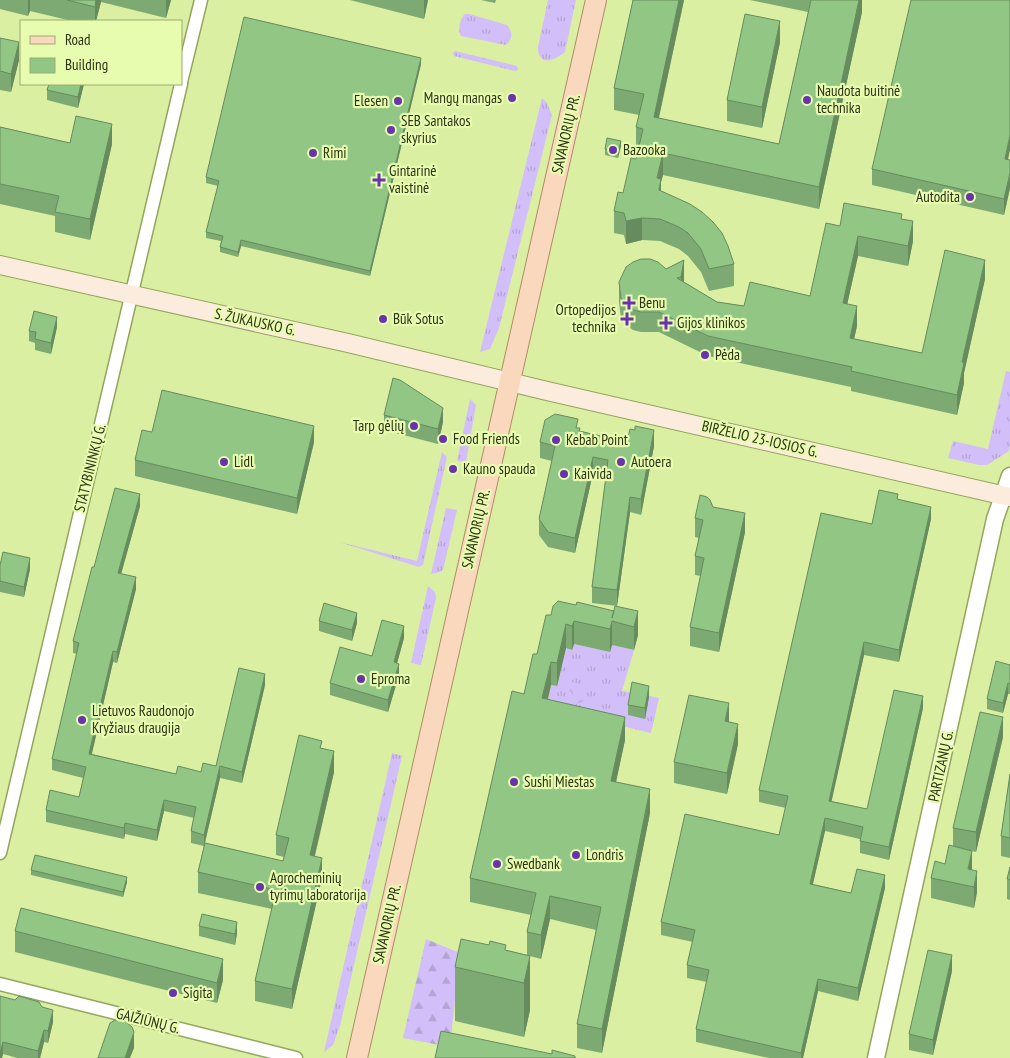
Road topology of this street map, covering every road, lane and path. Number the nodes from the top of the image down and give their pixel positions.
1 (201, 0) edge
2 (596, 0) edge
3 (182, 79) edge
4 (181, 85) edge
5 (0, 265) edge
6 (131, 295) junction
7 (510, 381) junction
8 (1010, 476) edge
9 (1007, 496) edge
10 (0, 853) edge
11 (0, 984) edge
12 (296, 1058) edge
13 (357, 1058) edge
14 (876, 1058) edge

1 - 3 street, STATYBININKŲ G.
2 - 7 main road, SAVANORIŲ PR.
4 - 6 street, STATYBININKŲ G.
5 - 6 main road, S. ŽUKAUSKO G.
6 - 7 main road, S. ŽUKAUSKO G.
6 - 10 street, STATYBININKŲ G.
7 - 9 main road, BIRŽELIO 23-IOSIOS G.
7 - 13 main road, SAVANORIŲ PR.
8 - 9 street, PARTIZANŲ G.
9 - 14 street, PARTIZANŲ G.
11 - 12 street, GAIŽIŪNŲ G.

